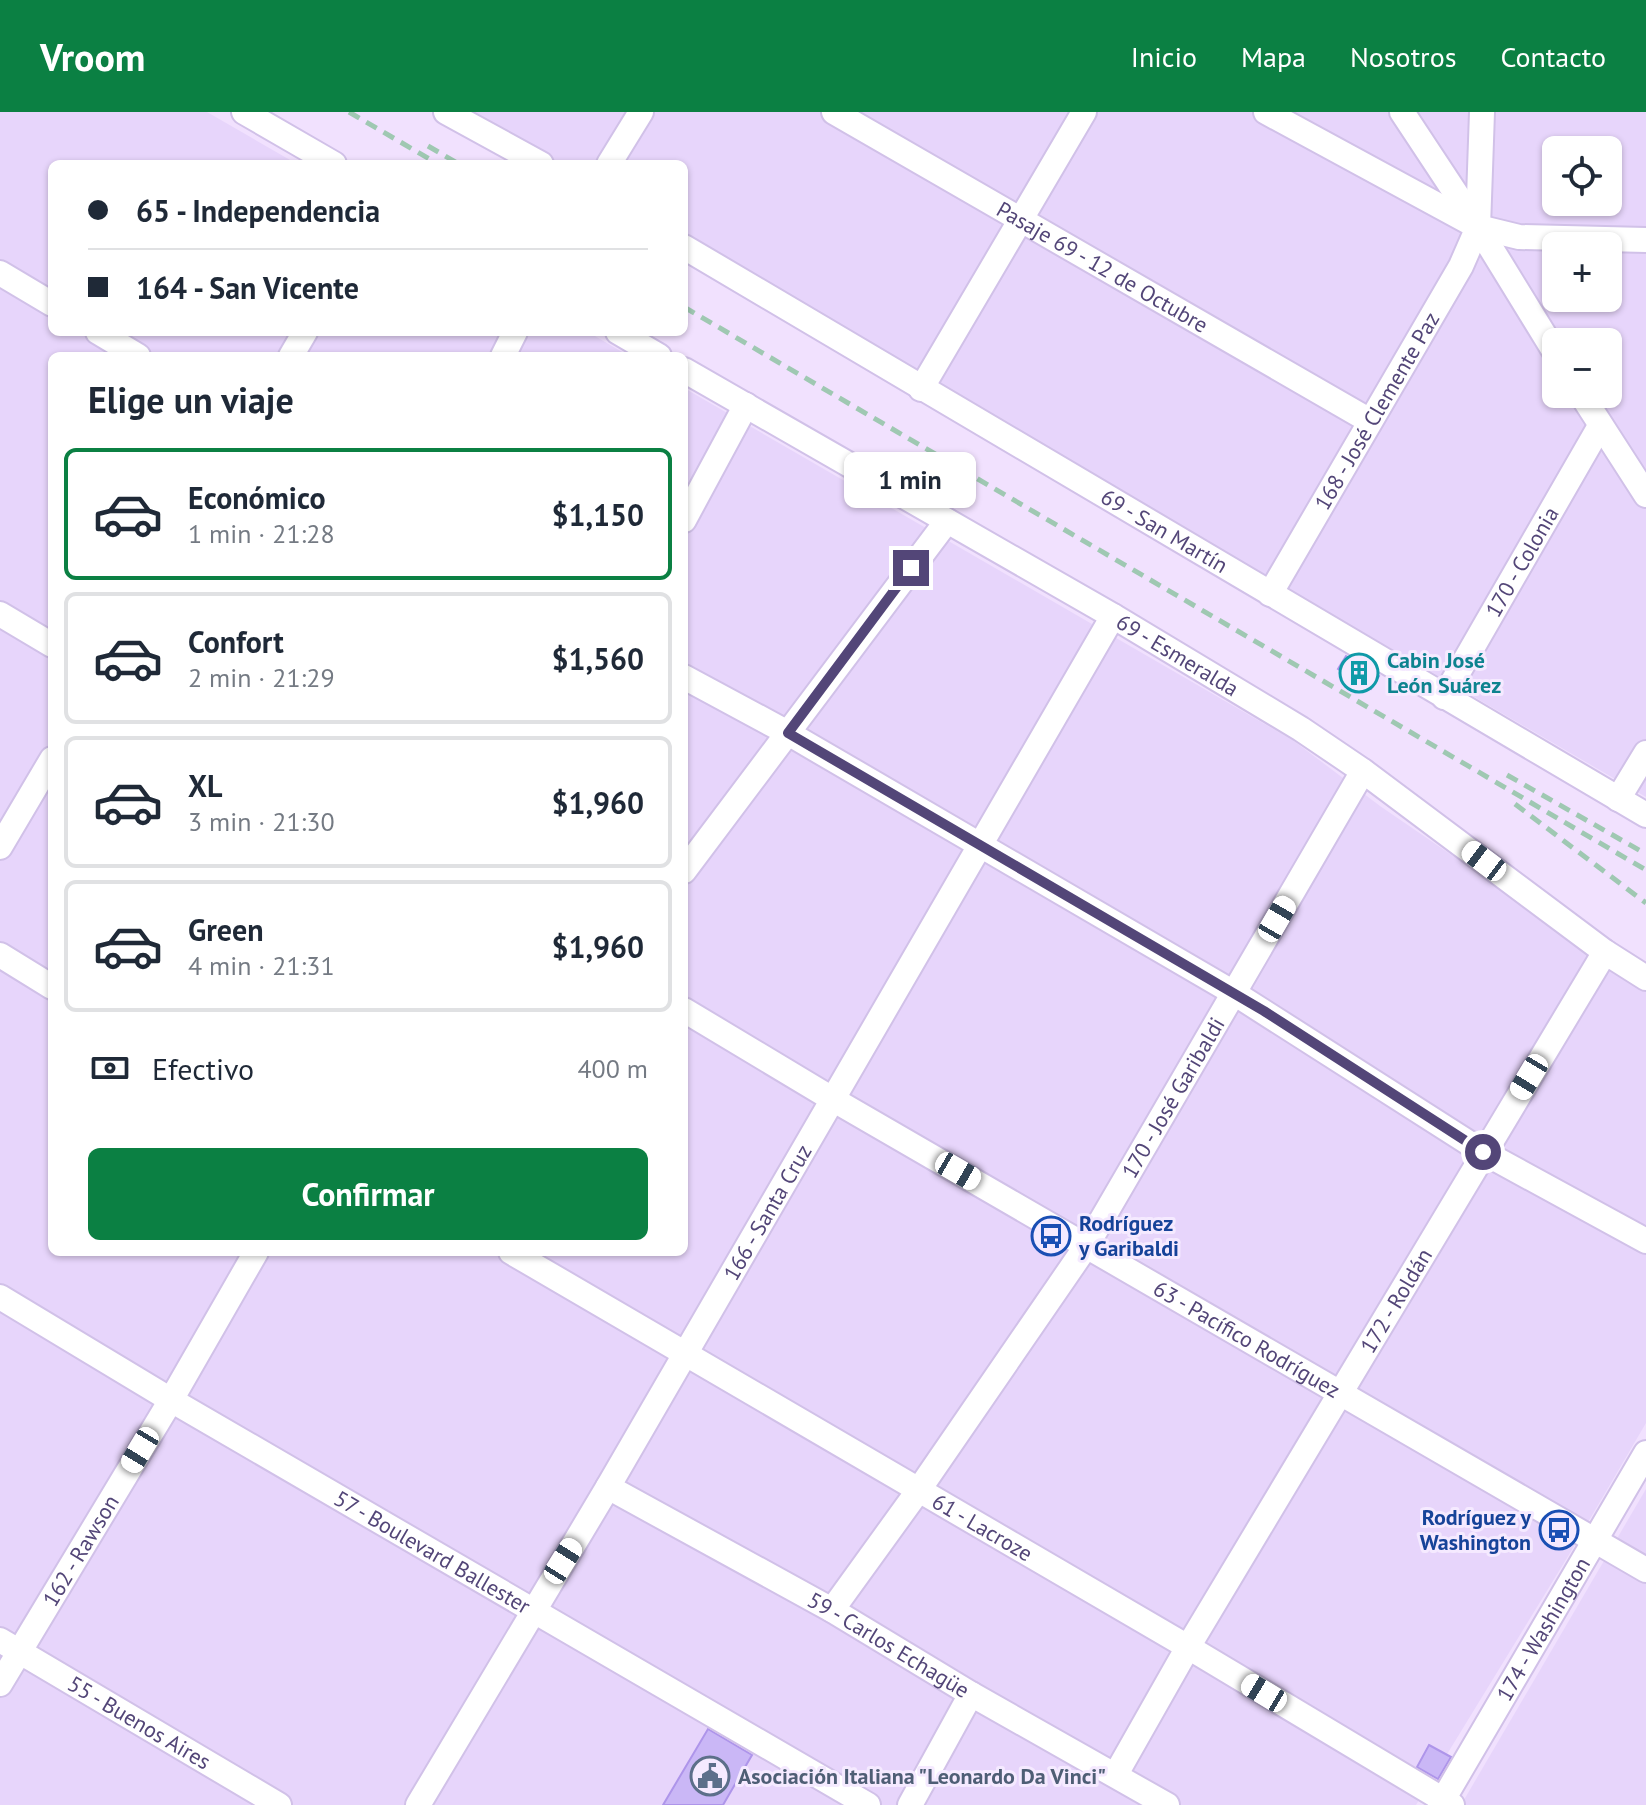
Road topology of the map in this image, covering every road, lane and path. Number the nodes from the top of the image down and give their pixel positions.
1 (244, 112) edge
2 (446, 112) edge
3 (641, 112) edge
4 (834, 112) edge
5 (1084, 112) edge
6 (1266, 112) edge
7 (1402, 112) edge
8 (1482, 112) edge
9 (487, 134) junction
10 (327, 160) edge
11 (510, 160) edge
12 (534, 160) edge
13 (611, 160) edge
14 (1019, 220) junction
15 (1478, 227) junction
16 (1646, 240) edge
17 (690, 253) edge
18 (0, 273) edge
19 (48, 302) edge
20 (1542, 331) edge
21 (105, 336) edge
22 (626, 336) edge
23 (644, 345) edge
24 (131, 352) edge
25 (688, 372) edge
26 (921, 389) junction
27 (746, 405) junction
28 (1589, 408) edge
29 (1370, 421) junction
30 (1600, 426) junction
31 (1646, 495) edge
32 (688, 513) edge
33 (947, 521) junction
34 (1270, 594) junction
35 (0, 614) edge
36 (1113, 616) junction
37 (48, 643) edge
38 (688, 679) edge
39 (1444, 697) junction
40 (788, 733) junction
41 (1646, 753) edge
42 (48, 766) edge
43 (1363, 771) junction
44 (1618, 799) junction
45 (1646, 815) edge
46 (980, 845) junction
47 (0, 847) edge
48 (688, 866) edge
49 (1605, 952) junction
50 (0, 955) edge
51 (1646, 978) edge
52 (48, 985) edge
53 (1234, 993) junction
54 (688, 1012) edge
55 (834, 1100) junction
56 (1483, 1152) junction
57 (1646, 1241) edge
58 (1087, 1245) junction
59 (254, 1256) edge
60 (518, 1256) edge
61 (0, 1297) edge
62 (684, 1353) junction
63 (1341, 1394) junction
64 (171, 1400) junction
65 (1646, 1453) edge
66 (608, 1487) junction
67 (918, 1491) junction
68 (1594, 1539) junction
69 (1646, 1570) edge
70 (832, 1610) junction
71 (533, 1611) junction
72 (9, 1646) edge
73 (1188, 1647) junction
74 (0, 1684) edge
75 (971, 1694) junction
76 (1116, 1774) junction
77 (1445, 1803) edge
78 (279, 1805) edge
79 (418, 1805) edge
80 (868, 1805) edge
81 (910, 1805) edge
82 (1167, 1805) edge

1 - 10 street
2 - 9 street
3 - 13 street
4 - 14 street, Pasaje 69 - 12 de Octubre
5 - 14 street
6 - 15 street
7 - 15 street
8 - 15 street
9 - 11 street
9 - 12 street
14 - 26 street
14 - 29 street, Pasaje 69 - 12 de Octubre
15 - 16 street
15 - 20 street
15 - 29 street, 168 - José Clemente Paz
17 - 26 street, 69 - San Martín
18 - 19 street
21 - 24 street
22 - 23 street
25 - 27 street, 69 - Esmeralda
26 - 34 street, 69 - San Martín
27 - 32 street
27 - 33 street, 69 - Esmeralda
28 - 30 street
29 - 34 street, 168 - José Clemente Paz
30 - 31 street
30 - 39 street, 170 - Colonia
33 - 36 street, 69 - Esmeralda
33 - 40 street
34 - 39 street, 69 - San Martín
35 - 37 street
36 - 43 street, 69 - Esmeralda
36 - 46 street, 166 - Santa Cruz
38 - 40 street
39 - 44 street, 69 - San Martín
40 - 46 street
40 - 48 street
41 - 44 street
42 - 47 street
43 - 49 street, 69 - Esmeralda
43 - 53 street, 170 - José Garibaldi
44 - 45 street, 69 - San Martín
46 - 53 street
46 - 55 street, 166 - Santa Cruz
49 - 51 street, 69 - Esmeralda
49 - 56 street, 172 - Roldán
50 - 52 street
53 - 56 street
53 - 58 street, 170 - José Garibaldi
54 - 55 street, 63 - Pacífico Rodríguez
55 - 58 street, 63 - Pacífico Rodríguez
55 - 62 street, 166 - Santa Cruz
56 - 57 street
56 - 63 street, 172 - Roldán
58 - 63 street, 63 - Pacífico Rodríguez
58 - 67 street, 170 - José Garibaldi
59 - 64 street, 162 - Rawson
60 - 62 street, 61 - Lacroze
61 - 64 street, 57 - Boulevard Ballester
62 - 66 street, 166 - Santa Cruz
62 - 67 street, 61 - Lacroze
63 - 68 street, 63 - Pacífico Rodríguez
63 - 73 street, 172 - Roldán
64 - 71 street, 57 - Boulevard Ballester
64 - 72 street, 162 - Rawson
65 - 68 street, 174 - Washington
66 - 70 street, 59 - Carlos Echagüe
66 - 71 street, 166 - Santa Cruz
67 - 70 street, 170 - José Garibaldi
67 - 73 street, 61 - Lacroze
68 - 69 street, 63 - Pacífico Rodríguez
68 - 77 street, 174 - Washington
70 - 75 street, 59 - Carlos Echagüe
71 - 79 street, 166 - Santa Cruz
71 - 80 street, 57 - Boulevard Ballester
72 - 74 street, 162 - Rawson
72 - 78 street, 55 - Buenos Aires
73 - 76 street, 172 - Roldán
73 - 77 street, 61 - Lacroze
75 - 76 street, 59 - Carlos Echagüe
75 - 81 street
76 - 82 street, 59 - Carlos Echagüe

